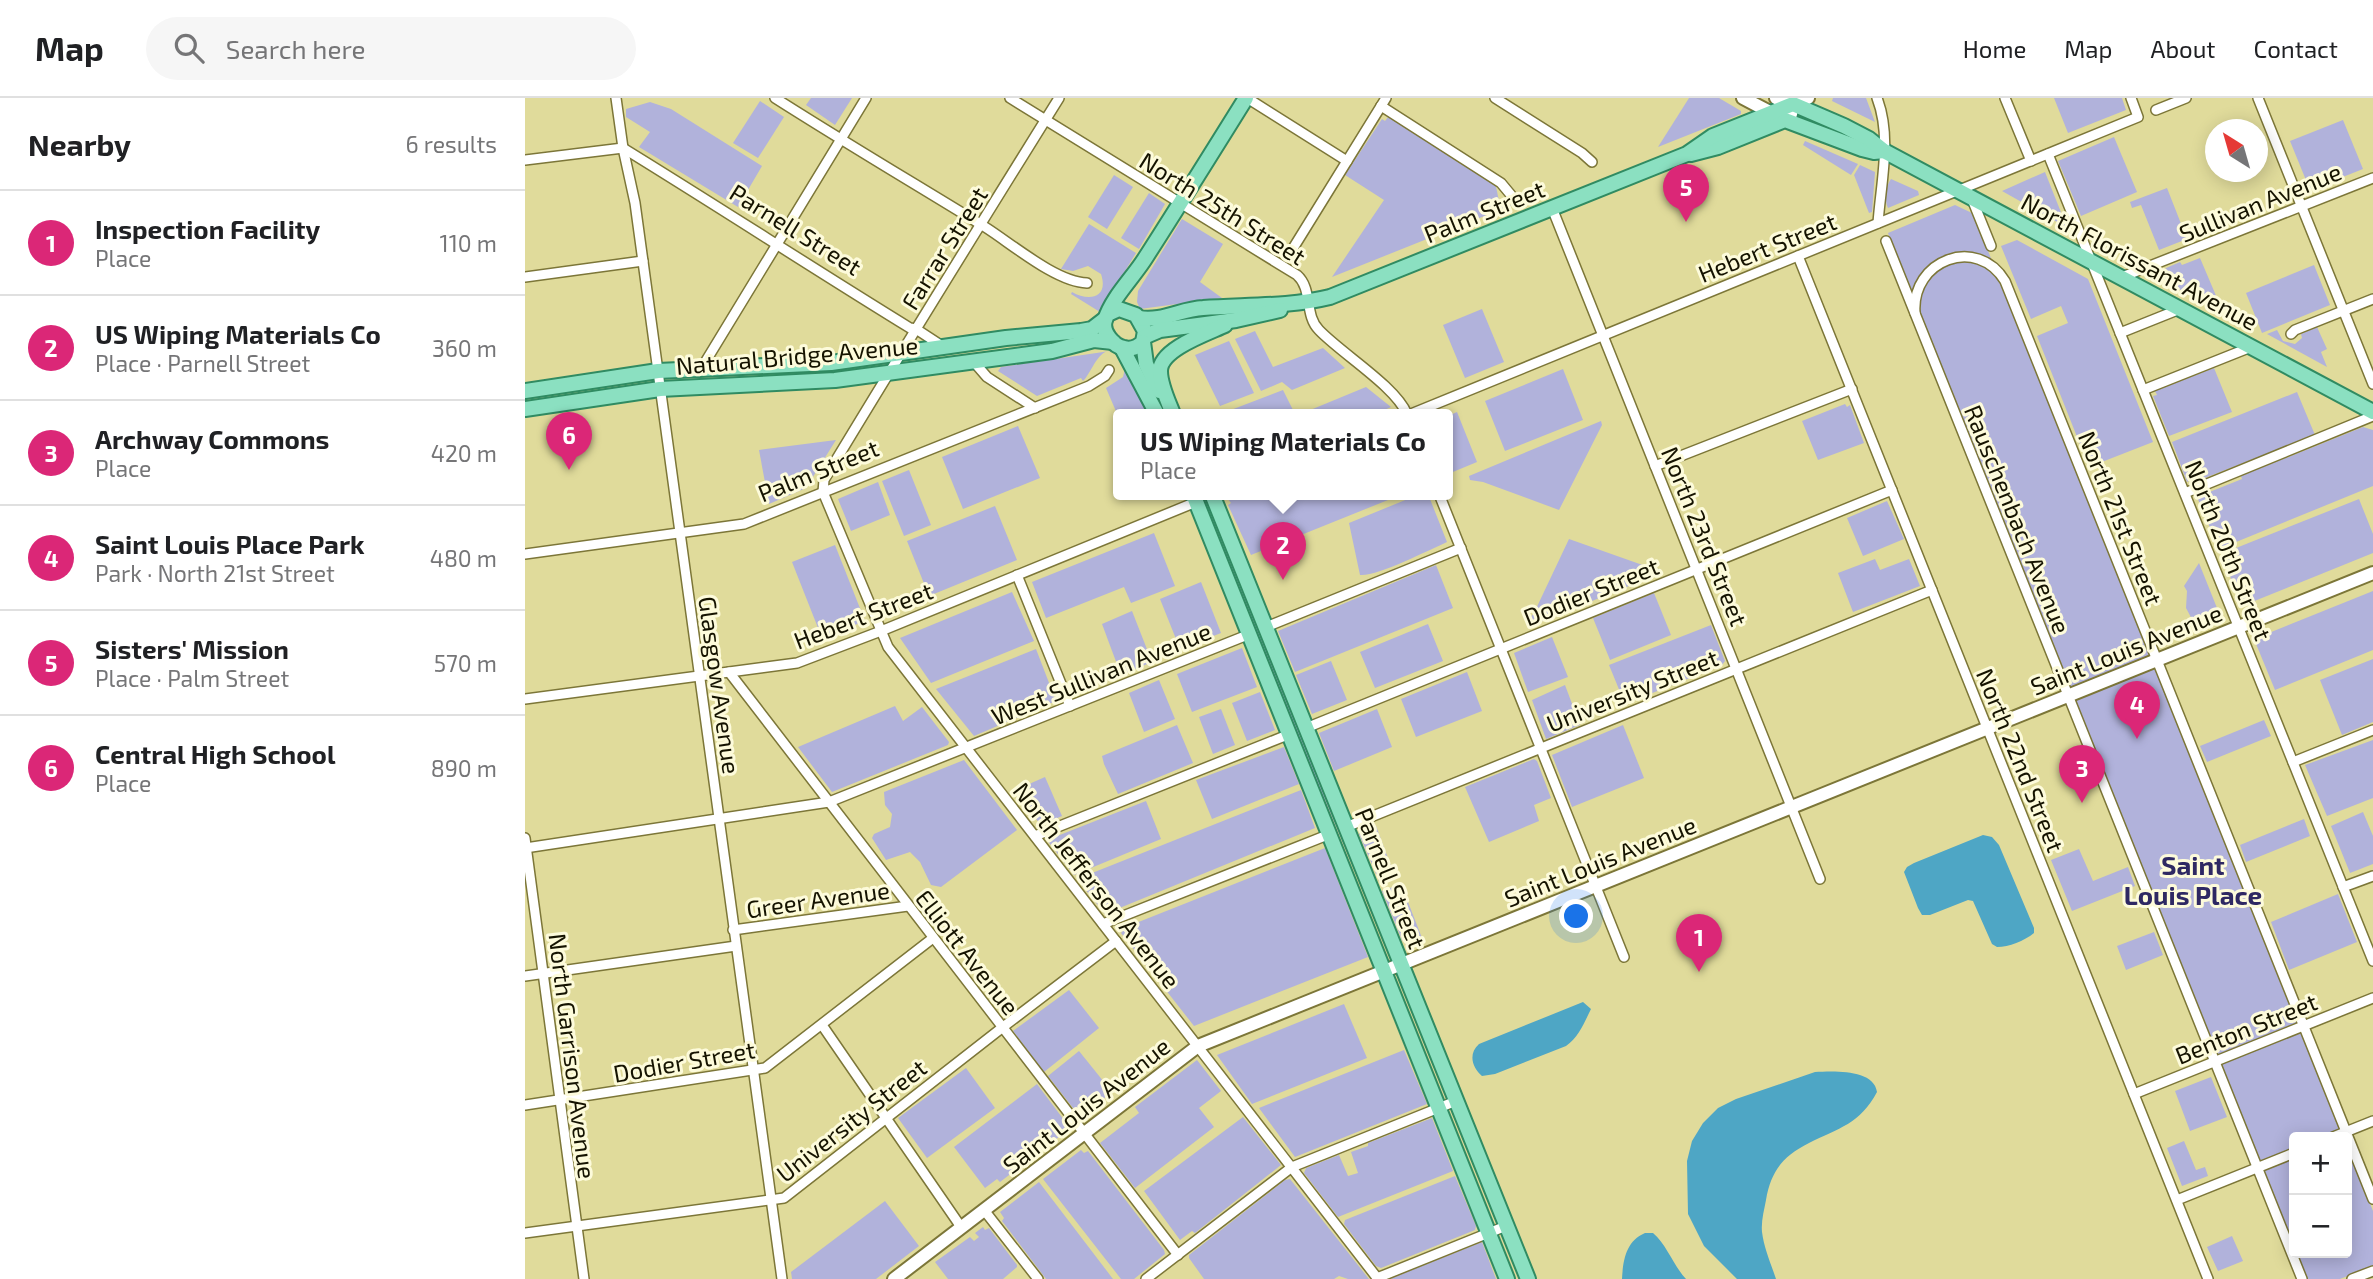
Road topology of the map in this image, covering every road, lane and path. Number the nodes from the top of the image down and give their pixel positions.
1 (615, 98) edge
2 (775, 98) edge
3 (866, 98) edge
4 (1010, 98) edge
5 (1059, 98) edge
6 (1246, 98) edge
7 (1495, 98) edge
8 (1743, 98) edge
9 (1776, 98) edge
10 (1808, 98) edge
11 (1877, 98) edge
12 (2005, 98) edge
13 (2131, 98) edge
14 (2186, 98) edge
15 (2257, 98) edge
16 (1383, 102) edge
17 (1793, 104) junction
18 (2156, 110) dead end
19 (1771, 113) junction
20 (1045, 120) junction
21 (1785, 120) junction
22 (840, 139) junction
23 (623, 148) junction
24 (1884, 150) junction
25 (1687, 154) junction
26 (2048, 154) junction
27 (525, 160) edge
28 (1347, 161) junction
29 (2031, 161) junction
30 (1593, 162) dead end
31 (2373, 177) edge
32 (1965, 192) junction
33 (1511, 195) dead end
34 (1180, 204) junction
35 (2301, 206) junction
36 (1552, 208) junction
37 (1878, 223) junction
38 (982, 225) junction
39 (1886, 241) dead end
40 (778, 243) junction
41 (1991, 246) dead end
42 (1292, 250) dead end
43 (1798, 256) junction
44 (643, 261) junction
45 (2091, 261) junction
46 (1140, 267) junction
47 (2122, 277) junction
48 (525, 278) edge
49 (1087, 283) dead end
50 (2373, 299) edge
51 (1303, 303) junction
52 (2180, 309) junction
53 (2344, 310) junction
54 (1915, 313) junction
55 (1136, 315) junction
56 (1107, 317) junction
57 (1235, 320) junction
58 (916, 329) junction
59 (2120, 332) junction
60 (2291, 334) dead end
61 (1603, 335) junction
62 (1006, 338) junction
63 (1144, 339) junction
64 (1118, 345) junction
65 (944, 347) junction
66 (2251, 347) junction
67 (899, 353) junction
68 (974, 362) junction
69 (761, 366) junction
70 (701, 369) junction
71 (1109, 370) dead end
72 (658, 371) junction
73 (888, 373) junction
74 (784, 383) junction
75 (2373, 384) edge
76 (660, 389) junction
77 (1852, 389) junction
78 (2143, 390) junction
79 (525, 391) edge
80 (557, 404) junction
81 (1035, 408) junction
82 (525, 409) edge
83 (1154, 409) edge
84 (1169, 409) edge
85 (1170, 409) edge
86 (1405, 409) edge
87 (1421, 409) edge
88 (2373, 414) edge
89 (1655, 466) junction
90 (1892, 490) junction
91 (823, 492) junction
92 (2185, 493) junction
93 (1190, 500) edge
94 (1196, 500) edge
95 (1215, 500) edge
96 (1441, 500) edge
97 (679, 533) junction
98 (1461, 548) junction
99 (525, 554) edge
100 (1697, 568) junction
101 (2373, 572) edge
102 (1017, 575) junction
103 (1932, 590) junction
104 (2239, 626) junction
105 (1266, 627) junction
106 (880, 631) junction
107 (1249, 634) junction
108 (1501, 649) junction
109 (2157, 660) junction
110 (1737, 668) junction
111 (729, 672) junction
112 (699, 676) junction
113 (2068, 695) junction
114 (525, 699) edge
115 (1070, 706) junction
116 (1306, 728) junction
117 (1987, 728) junction
118 (2373, 730) edge
119 (1290, 734) junction
120 (1541, 747) junction
121 (967, 748) junction
122 (2294, 762) junction
123 (829, 802) junction
124 (1792, 806) junction
125 (719, 817) junction
126 (1346, 827) junction
127 (1331, 834) junction
128 (1035, 836) junction
129 (525, 844) edge
130 (1345, 871) junction
131 (2373, 876) edge
132 (1820, 879) dead end
133 (1596, 885) junction
134 (2343, 887) junction
135 (908, 906) junction
136 (1103, 924) junction
137 (733, 930) junction
138 (933, 938) junction
139 (1116, 941) junction
140 (736, 946) junction
141 (1624, 957) dead end
142 (2373, 961) edge
143 (1401, 964) junction
144 (1384, 970) junction
145 (543, 974) junction
146 (525, 976) edge
147 (2373, 998) edge
148 (822, 1025) junction
149 (2304, 1026) junction
150 (1003, 1027) junction
151 (1198, 1046) junction
152 (2215, 1062) junction
153 (754, 1071) junction
154 (2134, 1094) junction
155 (559, 1101) junction
156 (1456, 1101) junction
157 (525, 1105) edge
158 (1440, 1107) junction
159 (887, 1118) junction
160 (2373, 1121) edge
161 (2346, 1132) joint
162 (1083, 1133) junction
163 (2352, 1147) edge
164 (2289, 1155) edge
165 (1292, 1167) junction
166 (2257, 1167) junction
167 (2373, 1199) edge
168 (772, 1200) junction
169 (2177, 1200) junction
170 (984, 1210) junction
171 (576, 1226) junction
172 (1506, 1226) junction
173 (961, 1227) junction
174 (1490, 1232) junction
175 (525, 1233) edge
176 (1178, 1255) junction
177 (2373, 1271) edge
178 (1378, 1278) edge
179 (584, 1279) edge
180 (782, 1279) edge
181 (894, 1279) edge
182 (1038, 1279) edge
183 (1146, 1279) edge
184 (1507, 1279) edge
185 (1528, 1279) edge
186 (2208, 1279) edge
187 (2302, 1279) edge
188 (2353, 1279) edge

1 - 23 street, Glasgow Avenue
2 - 22 street
3 - 22 street
4 - 20 street, North 25th Street
5 - 20 street, Farrar Street
6 - 28 street
6 - 34 main road
7 - 30 street
8 - 19 street, North Florissant Avenue
9 - 17 street, North Florissant Avenue
10 - 17 street, Palm Street
11 - 24 street
12 - 29 street
13 - 26 street, Hebert Street
14 - 18 street
15 - 35 street
16 - 28 street
16 - 33 street
17 - 19 main road, Palm Street
17 - 21 street
17 - 24 main road, North Florissant Avenue
19 - 21 street, North Florissant Avenue
19 - 25 main road, Palm Street
20 - 34 street, North 25th Street
20 - 38 street, Farrar Street
21 - 24 main road, North Florissant Avenue
21 - 25 main road, Palm Street
22 - 38 street
22 - 40 street
23 - 27 street
23 - 40 street, Parnell Street
23 - 44 street, Glasgow Avenue
24 - 32 main road, North Florissant Avenue
24 - 37 street
25 - 36 main road, Palm Street
26 - 29 street, Hebert Street
26 - 45 street, North 20th Street
28 - 42 street
29 - 32 street, Hebert Street
31 - 35 street, Sullivan Avenue
32 - 37 street, Hebert Street
32 - 41 street
32 - 45 main road, North Florissant Avenue
34 - 46 main road
34 - 51 street, North 25th Street
35 - 47 street, Sullivan Avenue
35 - 53 street
36 - 51 main road, Palm Street
36 - 61 street, North 23rd Street
37 - 43 street, Hebert Street
38 - 49 street
38 - 58 street, Farrar Street
39 - 54 street, Rauschenbach Avenue
40 - 58 street, Parnell Street
40 - 70 street
43 - 61 street, Hebert Street
43 - 77 street, North 22nd Street
44 - 48 street
44 - 72 street, Glasgow Avenue
45 - 47 main road, North Florissant Avenue
45 - 59 street, North 20th Street
46 - 55 main road
46 - 56 main road
47 - 52 main road, North Florissant Avenue
50 - 53 street
51 - 55 main road
51 - 57 main road
51 - 86 street, North 25th Street
52 - 59 street
52 - 66 main road, North Florissant Avenue
53 - 60 street
53 - 75 street
54 - 109 street, North 21st Street
54 - 113 street, Rauschenbach Avenue
55 - 56 main road
55 - 63 main road
56 - 62 main road, Natural Bridge Avenue
56 - 64 main road
57 - 63 main road
57 - 85 main road
58 - 65 street, Parnell Street
58 - 67 street, Farrar Street
59 - 78 street, North 20th Street
61 - 87 street, Hebert Street
61 - 89 street, North 23rd Street
62 - 65 main road, Natural Bridge Avenue
62 - 73 main road
63 - 64 main road
63 - 84 main road
64 - 68 main road, Natural Bridge Avenue
64 - 83 main road
65 - 67 main road, Natural Bridge Avenue
66 - 78 street
66 - 88 main road, North Florissant Avenue
67 - 69 main road, Natural Bridge Avenue
67 - 73 street, Farrar Street
67 - 74 main road
68 - 73 main road, Natural Bridge Avenue
68 - 81 street
69 - 70 main road, Natural Bridge Avenue
69 - 76 main road
70 - 72 main road, Natural Bridge Avenue
71 - 81 street, Palm Street
72 - 76 street, Glasgow Avenue
72 - 79 main road, Natural Bridge Avenue
72 - 80 main road
73 - 74 main road, Natural Bridge Avenue
73 - 91 street, Farrar Street
74 - 76 main road, Natural Bridge Avenue
76 - 80 main road, Natural Bridge Avenue
76 - 97 street, Glasgow Avenue
77 - 89 street
77 - 90 street, North 22nd Street
78 - 92 street, North 20th Street
80 - 82 main road, Natural Bridge Avenue
81 - 91 street, Palm Street
88 - 92 street
89 - 100 street, North 23rd Street
90 - 100 street, Dodier Street
90 - 103 street, North 22nd Street
91 - 97 street, Palm Street
91 - 106 street, North Jefferson Avenue
92 - 104 street, North 20th Street
93 - 102 street, Hebert Street
94 - 107 main road, Parnell Street
95 - 105 main road, Parnell Street
96 - 98 street
97 - 99 street, Palm Street
97 - 112 street, Glasgow Avenue
98 - 105 street
98 - 108 street
100 - 108 street, Dodier Street
100 - 110 street, North 23rd Street
101 - 104 street, Saint Louis Avenue
102 - 106 street, Hebert Street
102 - 115 street
103 - 110 street, University Street
103 - 117 street, North 22nd Street
104 - 109 street, Saint Louis Avenue
104 - 122 street, North 20th Street
105 - 116 main road, Parnell Street
106 - 111 street, Hebert Street
106 - 121 street, North Jefferson Avenue
107 - 115 street, West Sullivan Avenue
107 - 119 main road, Parnell Street
108 - 116 street, Dodier Street
108 - 120 street
109 - 113 street, Saint Louis Avenue
109 - 149 street, North 21st Street
110 - 120 street, University Street
110 - 124 street, North 23rd Street
111 - 112 street, Hebert Street
111 - 123 street, Elliott Avenue
112 - 114 street, Hebert Street
112 - 125 street, Glasgow Avenue
113 - 117 street, Saint Louis Avenue
113 - 152 street, Rauschenbach Avenue
115 - 121 street, West Sullivan Avenue
116 - 126 main road, Parnell Street
117 - 124 street, Saint Louis Avenue
117 - 154 street, North 22nd Street
118 - 122 street
119 - 127 main road, Parnell Street
119 - 128 street
120 - 126 street, University Street
120 - 133 street
121 - 123 street
121 - 128 street, North Jefferson Avenue
122 - 134 street, North 20th Street
123 - 125 street
123 - 135 street, Elliott Avenue
124 - 132 street, North 23rd Street
124 - 133 street, Saint Louis Avenue
125 - 129 street
125 - 137 street, Glasgow Avenue
126 - 143 main road, Parnell Street
127 - 130 main road, Parnell Street
127 - 136 street
128 - 136 street, North Jefferson Avenue
129 - 145 street, North Garrison Avenue
130 - 143 main road
130 - 144 main road, Parnell Street
131 - 134 street
133 - 141 street
133 - 143 street, Saint Louis Avenue
134 - 142 street, North 20th Street
135 - 137 street, Greer Avenue
135 - 138 street, Elliott Avenue
136 - 139 street, North Jefferson Avenue
137 - 140 street, Glasgow Avenue
138 - 148 street, Dodier Street
138 - 150 street, Elliott Avenue
139 - 150 street, University Street
139 - 151 street, North Jefferson Avenue
140 - 145 street, Greer Avenue
140 - 153 street, Glasgow Avenue
143 - 144 street, Saint Louis Avenue
143 - 156 main road, Parnell Street
144 - 151 street, Saint Louis Avenue
144 - 158 main road, Parnell Street
145 - 146 street, Greer Avenue
145 - 155 street, North Garrison Avenue
147 - 149 street, Benton Street
148 - 153 street, Dodier Street
148 - 159 street
149 - 152 street, Benton Street
149 - 161 street, North 21st Street
150 - 159 street, University Street
150 - 162 street, Elliott Avenue
151 - 162 street, Saint Louis Avenue
151 - 165 street, North Jefferson Avenue
152 - 154 street, Benton Street
152 - 166 street, Rauschenbach Avenue
153 - 155 street, Dodier Street
153 - 168 street, Glasgow Avenue
154 - 169 street, North 22nd Street
155 - 157 street, Dodier Street
155 - 171 street, North Garrison Avenue
156 - 158 street
156 - 172 main road, Parnell Street
158 - 165 street
158 - 174 main road, Parnell Street
159 - 168 street, University Street
159 - 173 street
160 - 161 street
162 - 170 street, Saint Louis Avenue
162 - 176 street, Elliott Avenue
163 - 167 street, North 21st Street
164 - 166 street
165 - 176 street
165 - 178 street, North Jefferson Avenue
166 - 169 street
166 - 187 street, Rauschenbach Avenue
168 - 171 street, University Street
168 - 180 street, Glasgow Avenue
169 - 186 street, North 22nd Street
170 - 173 street, Saint Louis Avenue
170 - 182 street
171 - 175 street, University Street
171 - 179 street, North Garrison Avenue
172 - 174 street
172 - 185 main road, Parnell Street
173 - 181 street, Saint Louis Avenue
174 - 178 street
174 - 184 main road, Parnell Street
176 - 183 street
177 - 188 street

